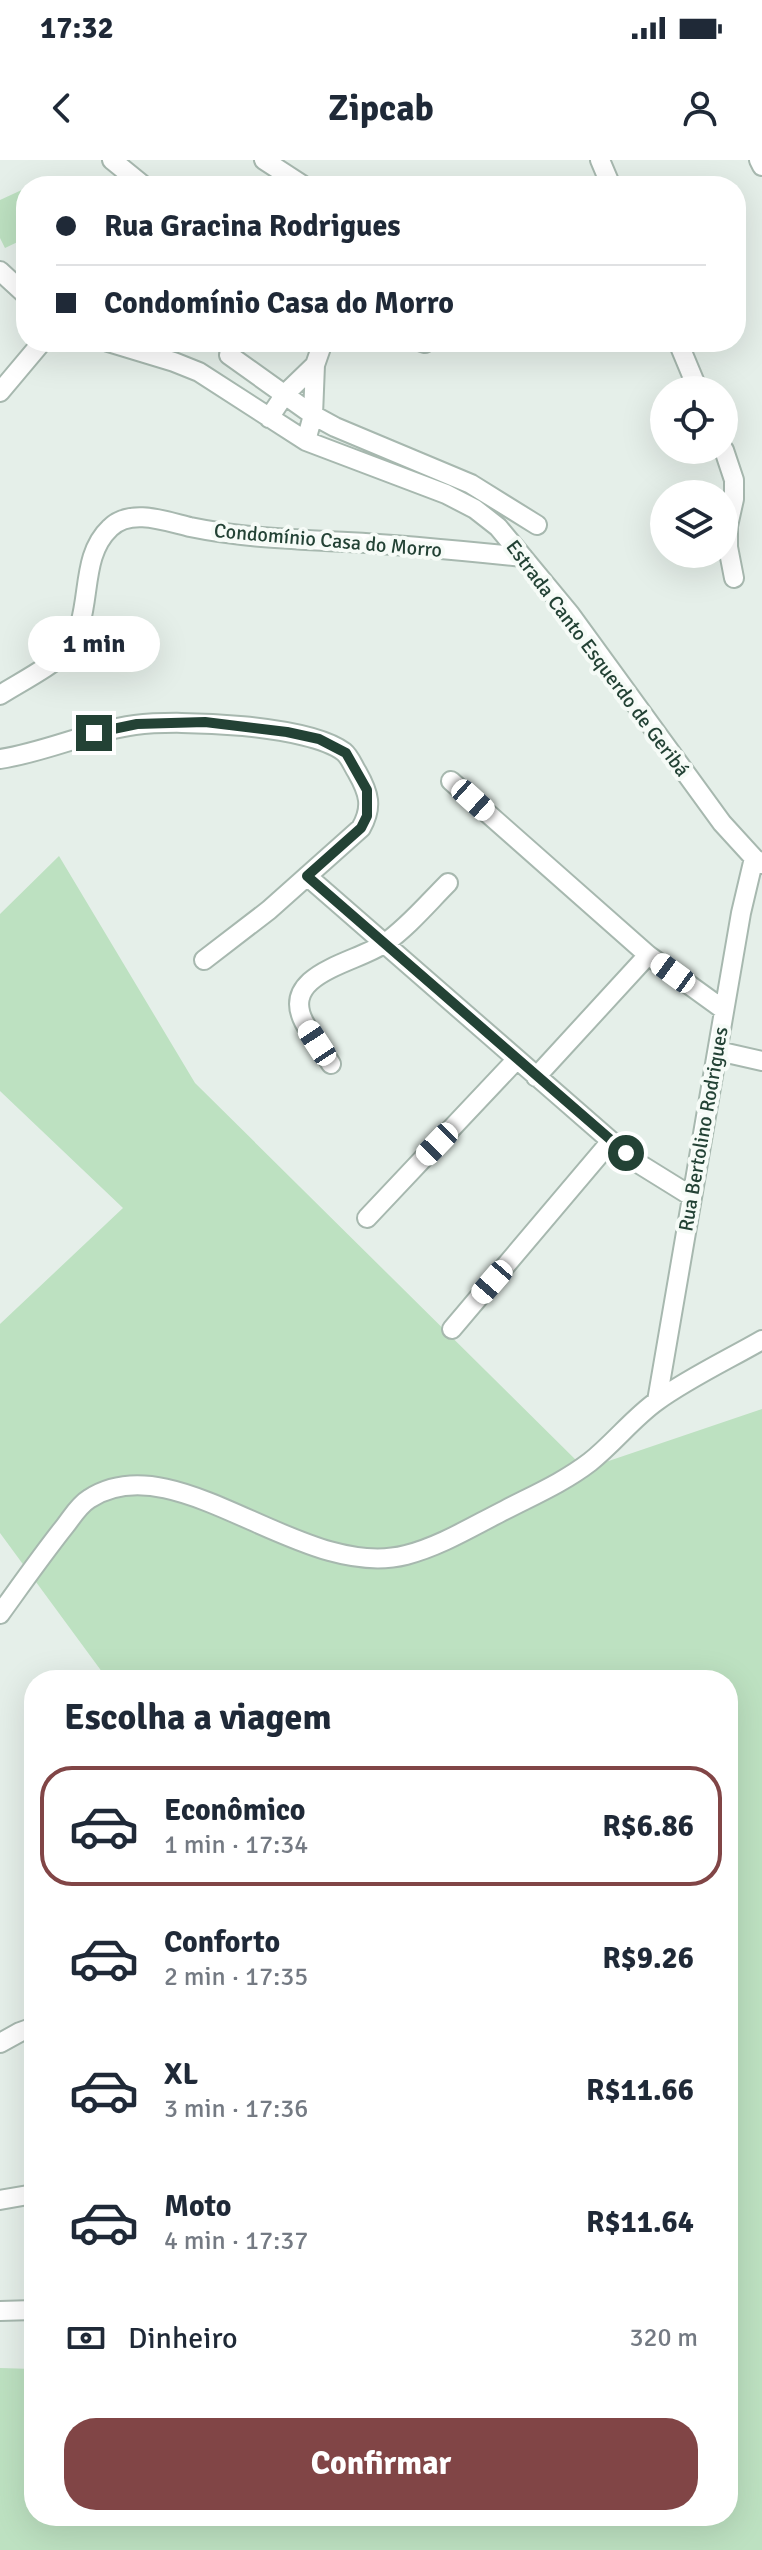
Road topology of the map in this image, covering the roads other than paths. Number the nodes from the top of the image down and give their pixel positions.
1 (112, 160) edge
2 (264, 160) edge
3 (759, 160) edge
4 (762, 166) edge
5 (132, 176) edge
6 (289, 176) edge
7 (0, 271) edge
8 (16, 286) edge
9 (34, 352) edge
10 (141, 352) edge
11 (320, 352) edge
12 (682, 352) edge
13 (229, 355) dead end
14 (315, 365) junction
15 (692, 376) edge
16 (0, 392) edge
17 (285, 394) junction
18 (313, 415) junction
19 (269, 418) junction
20 (306, 441) junction
21 (729, 464) edge
22 (537, 525) dead end
23 (523, 557) junction
24 (734, 578) dead end
25 (0, 695) edge
26 (0, 759) edge
27 (451, 781) dead end
28 (758, 861) edge
29 (307, 876) junction
30 (448, 883) dead end
31 (385, 944) junction
32 (648, 955) junction
33 (204, 960) dead end
34 (724, 1010) junction
35 (718, 1051) junction
36 (517, 1059) junction
37 (762, 1061) edge
38 (331, 1064) dead end
39 (536, 1077) junction
40 (611, 1141) junction
41 (691, 1196) junction
42 (367, 1218) dead end
43 (452, 1329) dead end
44 (762, 1340) edge
45 (657, 1401) junction
46 (0, 1614) edge
47 (24, 2031) edge
48 (0, 2043) edge
49 (24, 2196) edge
50 (0, 2200) edge
51 (24, 2310) edge
52 (0, 2311) edge

1 - 5 street
2 - 6 street
3 - 4 street
7 - 8 street
9 - 16 street
10 - 19 street, Estrada Canto Esquerdo de Geribá
11 - 14 street
12 - 15 street
13 - 17 street
14 - 17 street
14 - 18 street
17 - 18 street
17 - 19 street
18 - 20 street
18 - 22 street
19 - 20 street, Estrada Canto Esquerdo de Geribá
20 - 23 street, Estrada Canto Esquerdo de Geribá
21 - 24 street
23 - 25 street, Condomínio Casa do Morro
23 - 28 street, Estrada Canto Esquerdo de Geribá
26 - 29 street
27 - 32 street
28 - 34 street, Rua Bertolino Rodrigues
29 - 31 street
29 - 33 street
30 - 31 street
31 - 36 street
31 - 38 street
32 - 34 street
32 - 39 street
34 - 35 street, Rua Bertolino Rodrigues
35 - 37 street
35 - 41 street, Rua Bertolino Rodrigues
36 - 39 street
36 - 42 street
39 - 40 street
40 - 41 street
40 - 43 street
41 - 45 street, Rua Bertolino Rodrigues
44 - 45 street
45 - 46 street
47 - 48 street
49 - 50 street
51 - 52 street

